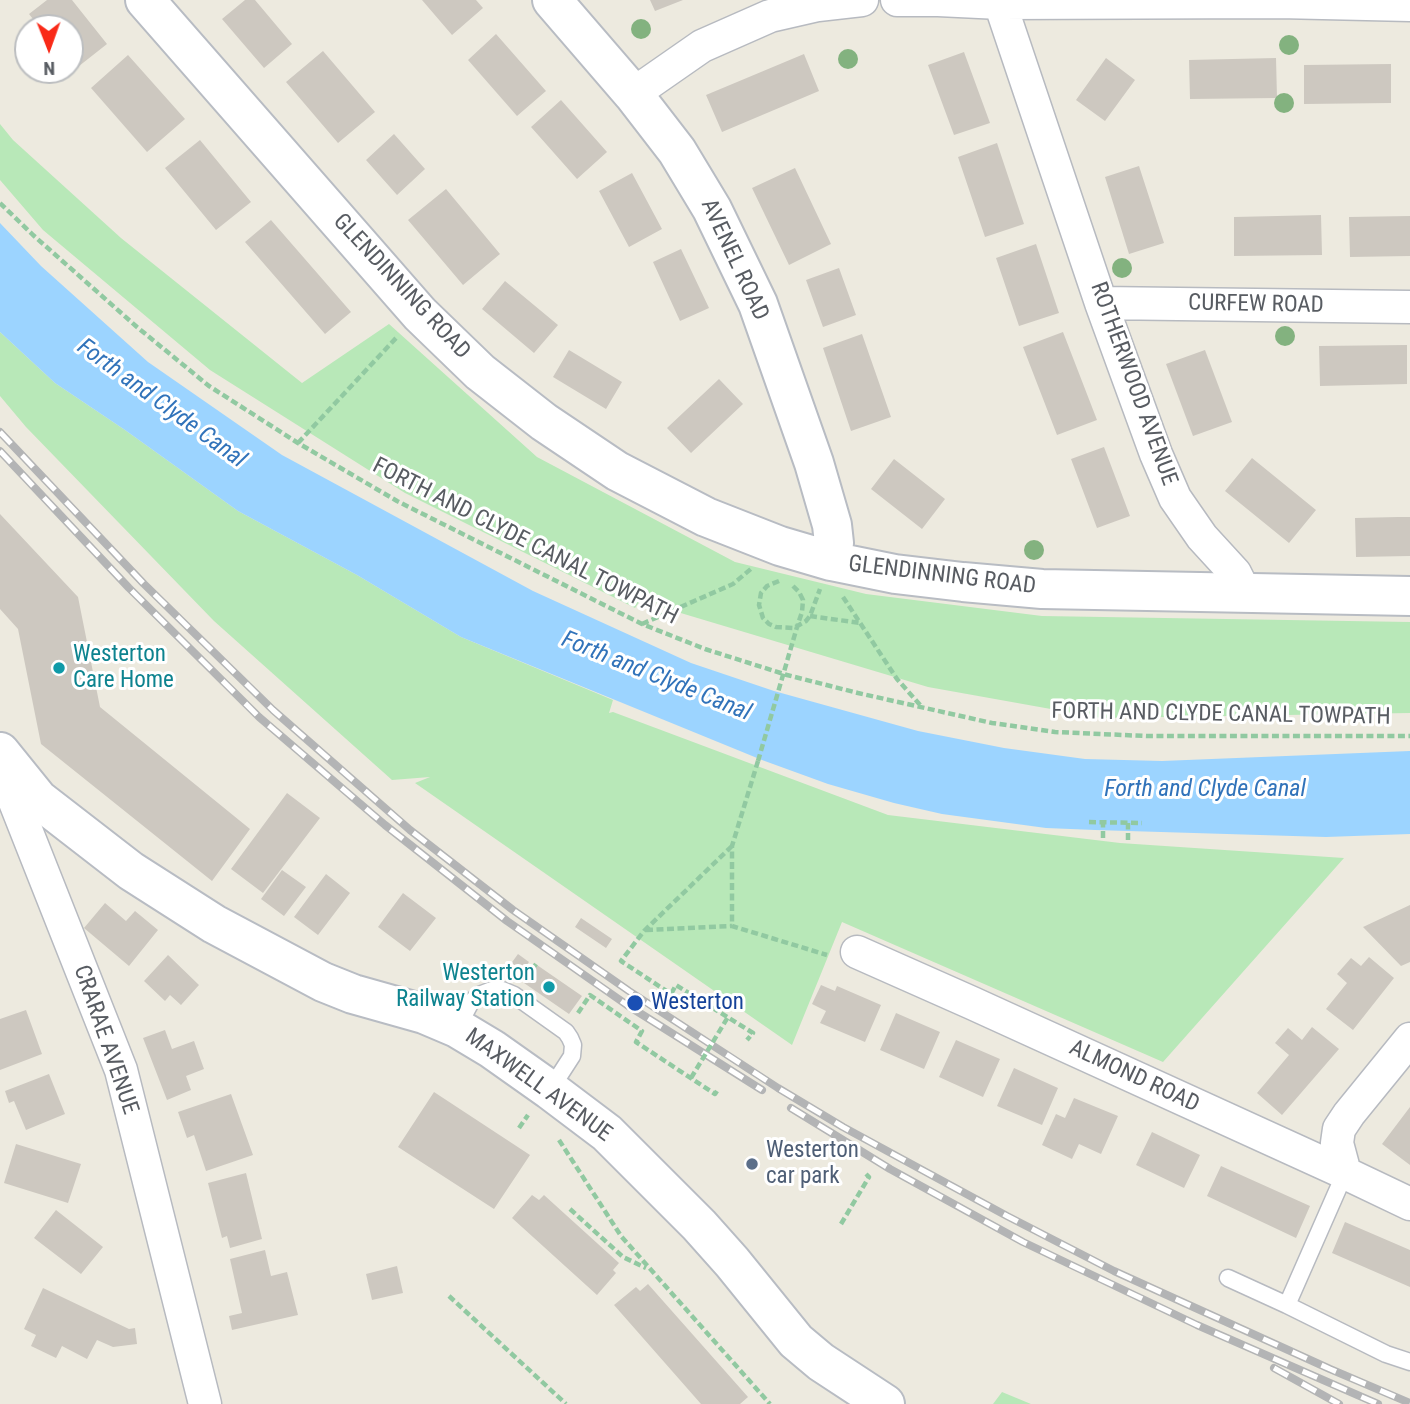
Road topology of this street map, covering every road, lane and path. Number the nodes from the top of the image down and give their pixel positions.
1 (145, 0) edge
2 (552, 0) edge
3 (862, 0) edge
4 (897, 0) edge
5 (1279, 1) edge
6 (1000, 2) edge
7 (1410, 5) edge
8 (634, 94) junction
9 (0, 203) edge
10 (1101, 303) junction
11 (1410, 307) edge
12 (420, 314) junction
13 (298, 443) junction
14 (780, 546) junction
15 (831, 561) junction
16 (1242, 594) junction
17 (1410, 596) edge
18 (810, 616) junction
19 (860, 623) junction
20 (642, 624) junction
21 (923, 707) junction
22 (1410, 736) edge
23 (4, 758) edge
24 (1089, 822) dead end
25 (1103, 822) junction
26 (1128, 823) junction
27 (1142, 823) dead end
28 (1103, 838) dead end
29 (1128, 839) dead end
30 (733, 844) junction
31 (732, 926) junction
32 (644, 930) junction
33 (857, 952) joint
34 (729, 1017) junction
35 (457, 1028) junction
36 (566, 1032) junction
37 (1410, 1039) edge
38 (747, 1040) dead end
39 (691, 1078) junction
40 (717, 1091) dead end
41 (547, 1102) junction
42 (519, 1128) dead end
43 (1345, 1173) junction
44 (866, 1174) dead end
45 (1410, 1204) edge
46 (570, 1209) dead end
47 (841, 1224) dead end
48 (650, 1269) junction
49 (1227, 1278) dead end
50 (449, 1296) dead end
51 (1287, 1305) junction
52 (1410, 1362) edge
53 (205, 1404) edge
54 (566, 1404) edge
55 (770, 1404) edge
56 (885, 1404) edge

1 - 12 street, GLENDINNING ROAD
2 - 8 street, AVENEL ROAD
3 - 8 street
4 - 6 street
5 - 6 street
5 - 7 street
6 - 10 street, ROTHERWOOD AVENUE
8 - 15 street, AVENEL ROAD
9 - 13 path, FORTH AND CLYDE CANAL TOWPATH
10 - 11 street, CURFEW ROAD
10 - 16 street, ROTHERWOOD AVENUE
12 - 13 path
12 - 14 street, GLENDINNING ROAD
13 - 20 path, FORTH AND CLYDE CANAL TOWPATH
14 - 15 street, GLENDINNING ROAD
14 - 20 path
15 - 16 street, GLENDINNING ROAD
15 - 18 path
15 - 19 path
16 - 17 street
18 - 19 path
18 - 30 path, bridge
19 - 21 path
20 - 21 path, FORTH AND CLYDE CANAL TOWPATH
21 - 22 path, FORTH AND CLYDE CANAL TOWPATH
23 - 35 street, MAXWELL AVENUE
23 - 53 street, CRARAE AVENUE
24 - 25 path
25 - 26 path
25 - 28 path
26 - 27 path
26 - 29 path
30 - 31 path
30 - 32 path
31 - 32 path
31 - 33 path
32 - 34 path
33 - 43 street, ALMOND ROAD
34 - 38 path
34 - 39 path, bridge
35 - 36 lane
35 - 41 street, MAXWELL AVENUE
36 - 39 path
36 - 41 lane
37 - 43 street
39 - 40 path
41 - 42 path
41 - 48 path
41 - 56 street, MAXWELL AVENUE
43 - 45 street, ALMOND ROAD
43 - 51 lane
44 - 47 path
46 - 48 path
48 - 55 path
49 - 51 lane
50 - 54 path
51 - 52 lane

